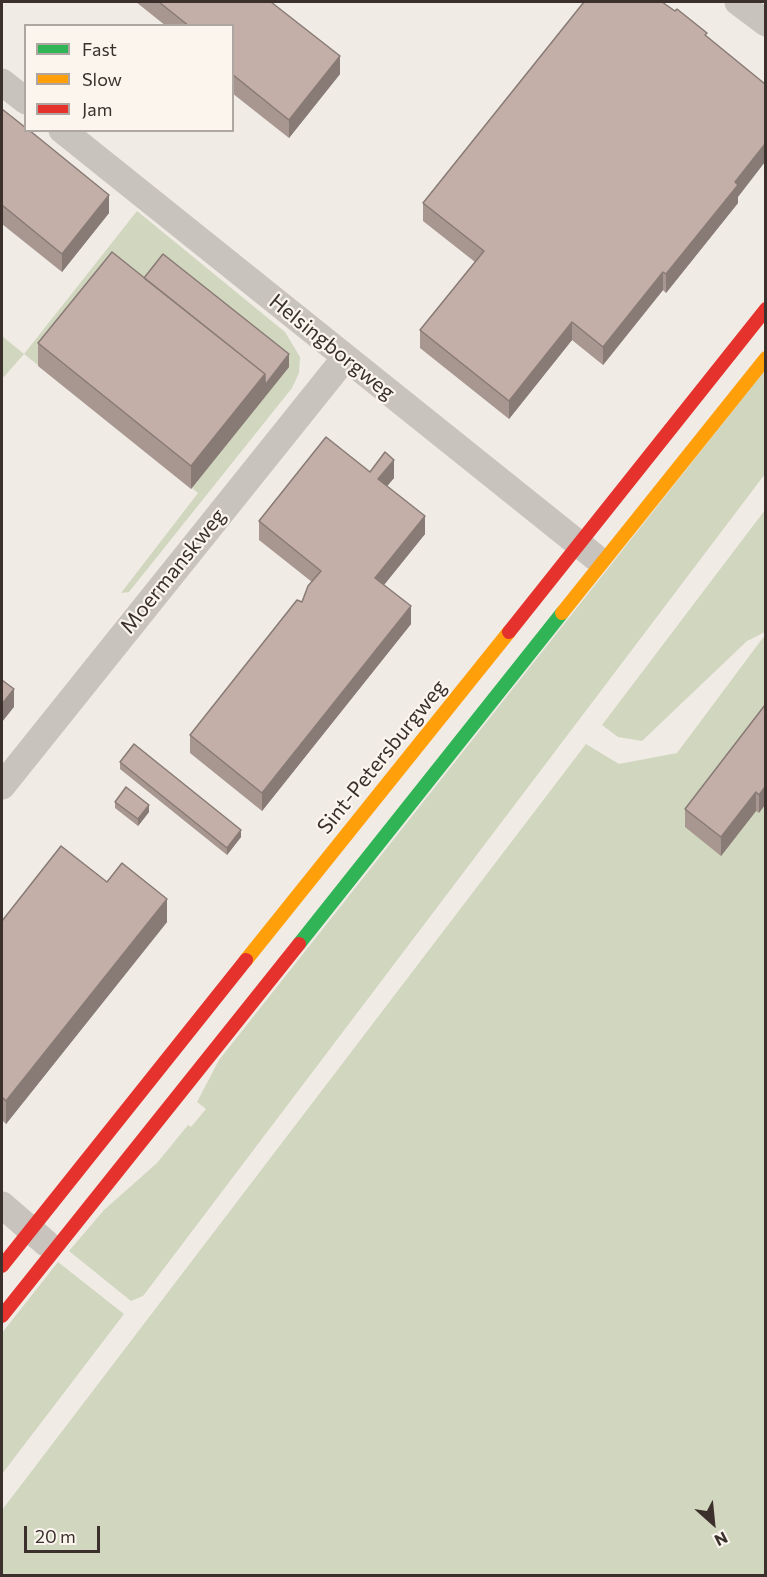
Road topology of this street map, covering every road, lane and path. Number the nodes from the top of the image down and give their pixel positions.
1 (738, 2) edge
2 (765, 23) edge
3 (2, 82) edge
4 (24, 99) edge
5 (64, 132) edge
6 (765, 309) edge
7 (345, 358) junction
8 (765, 358) edge
9 (580, 545) junction
10 (602, 563) junction
11 (2, 786) edge
12 (2, 1205) edge
13 (30, 1230) junction
14 (54, 1250) junction
15 (2, 1266) edge
16 (2, 1316) edge

1 - 2 street
3 - 4 street
5 - 7 street, Helsingborgweg
6 - 9 street, Sint-Petersburgweg
7 - 9 street, Helsingborgweg
7 - 11 street, Moermanskweg
8 - 10 street
9 - 10 street, Helsingborgweg
9 - 13 street, Sint-Petersburgweg
10 - 14 street
12 - 13 street
13 - 14 street
13 - 15 street, Sint-Petersburgweg
14 - 16 street

